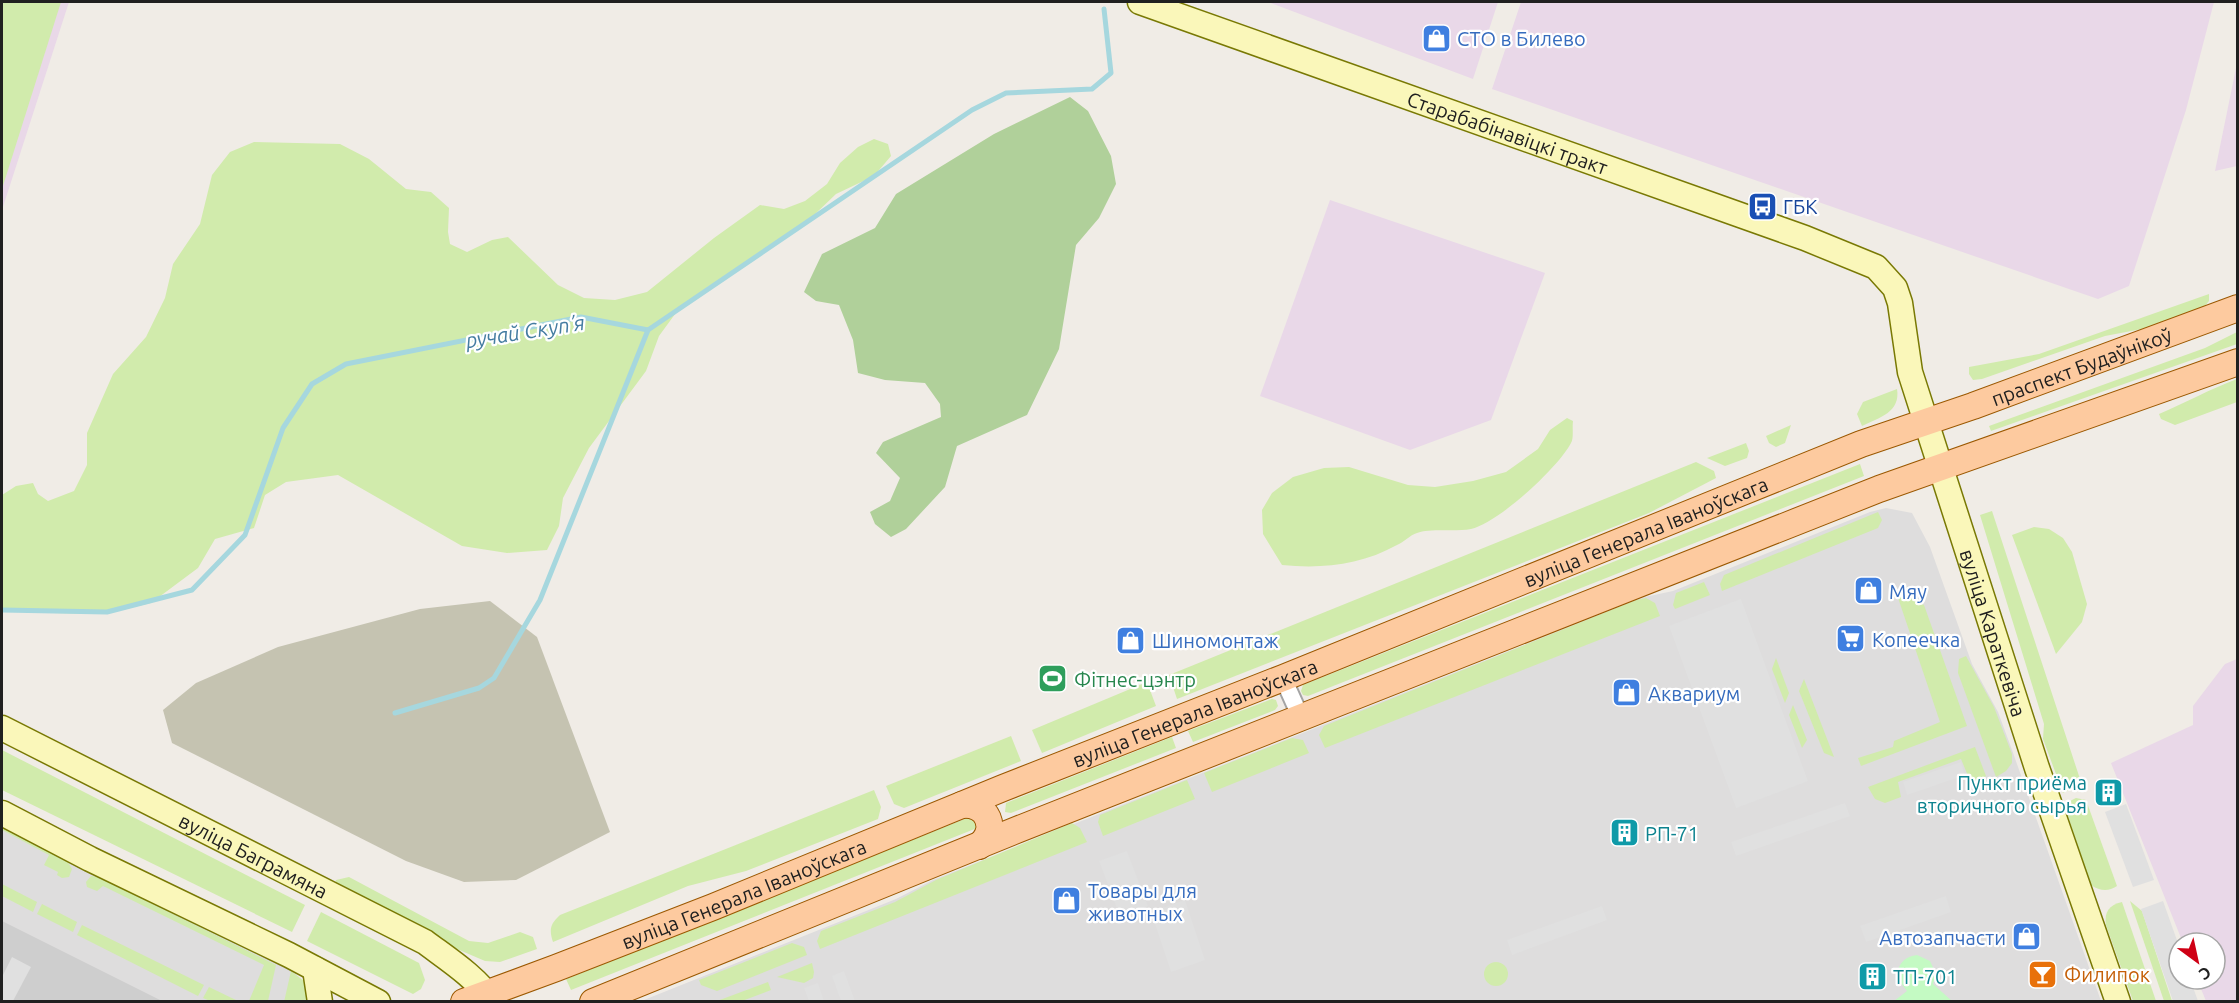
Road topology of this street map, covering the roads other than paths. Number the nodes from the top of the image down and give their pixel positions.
1 (1140, 2) edge
2 (1876, 267) joint
3 (2238, 308) edge
4 (2238, 362) edge
5 (1926, 423) junction
6 (1940, 467) junction
7 (1284, 678) junction
8 (1301, 718) junction
9 (2, 728) edge
10 (1004, 788) junction
11 (962, 805) junction
12 (2, 813) edge
13 (1019, 829) junction
14 (979, 846) junction
15 (315, 969) junction
16 (482, 999) edge
17 (320, 1002) edge
18 (378, 1002) edge
19 (593, 1002) edge
20 (2118, 1002) edge

1 - 2 street, Старабабінавіцкі тракт
2 - 5 street, вуліца Караткевіча
3 - 5 main road, праспект Будаўнікоў
4 - 6 main road
5 - 6 street, вуліца Караткевіча
5 - 7 main road, вуліца Генерала Іваноўскага
6 - 8 main road
6 - 20 street, вуліца Караткевіча
7 - 8 street
7 - 10 main road, вуліца Генерала Іваноўскага
8 - 13 main road
9 - 16 street, вуліца Баграмяна
10 - 11 main road, вуліца Генерала Іваноўскага
10 - 13 main road
11 - 14 main road
11 - 16 main road, вуліца Генерала Іваноўскага
12 - 15 street
13 - 14 main road
14 - 19 main road
15 - 17 street
15 - 18 street

